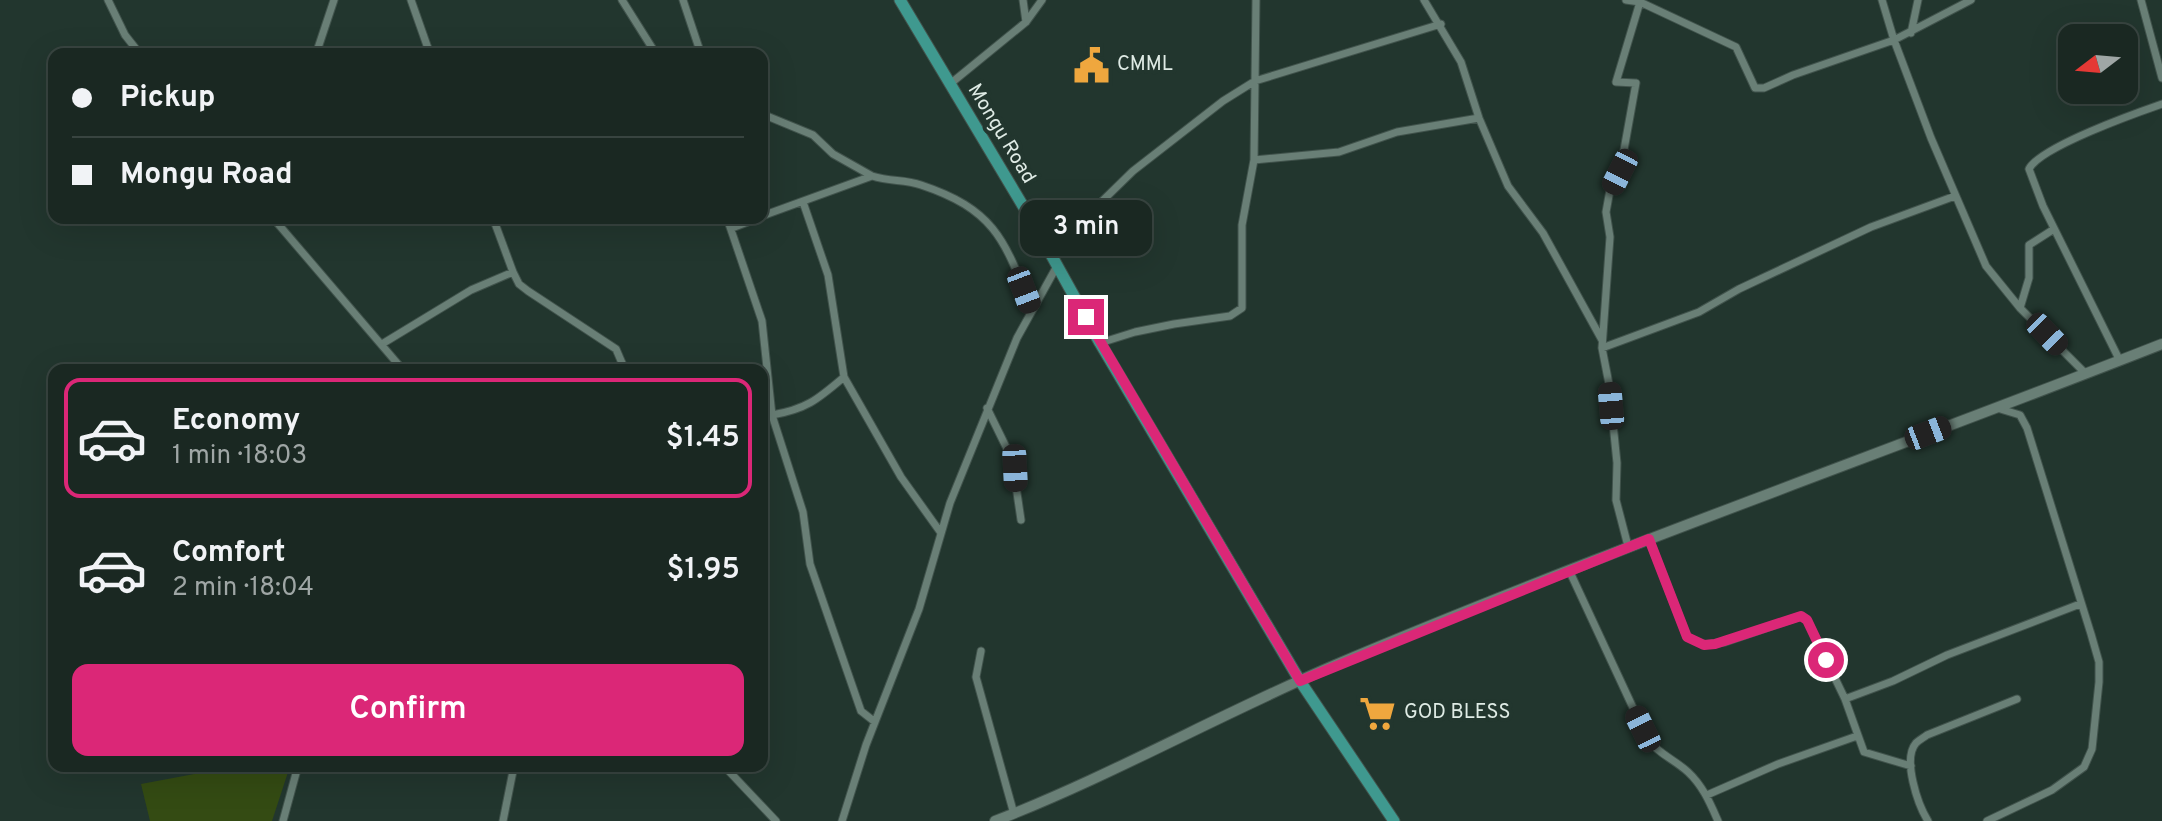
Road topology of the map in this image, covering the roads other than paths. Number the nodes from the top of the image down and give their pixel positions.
1 (108, 0) edge
2 (334, 0) edge
3 (411, 0) edge
4 (622, 0) edge
5 (683, 0) edge
6 (900, 0) edge
7 (1023, 0) edge
8 (1042, 0) edge
9 (1256, 0) edge
10 (1424, 0) edge
11 (1626, 0) edge
12 (1882, 0) edge
13 (1918, 0) edge
14 (1971, 0) edge
15 (2141, 0) edge
16 (1640, 2) junction
17 (1026, 22) junction
18 (1441, 24) junction
19 (1911, 33) junction
20 (1894, 40) junction
21 (135, 48) edge
22 (318, 48) edge
23 (428, 48) edge
24 (652, 48) edge
25 (699, 48) edge
26 (2162, 78) edge
27 (1255, 81) junction
28 (950, 84) junction
29 (2162, 104) edge
30 (768, 116) edge
31 (1479, 118) junction
32 (1254, 160) junction
33 (872, 176) junction
34 (1955, 196) junction
35 (803, 202) junction
36 (768, 214) edge
37 (278, 224) edge
38 (495, 224) edge
39 (730, 224) edge
40 (742, 224) edge
41 (732, 228) junction
42 (2054, 229) junction
43 (1038, 231) junction
44 (1057, 266) junction
45 (513, 272) junction
46 (2020, 308) junction
47 (1032, 310) junction
48 (1100, 343) junction
49 (382, 344) junction
50 (1602, 344) junction
51 (2162, 344) edge
52 (2120, 361) junction
53 (398, 364) edge
54 (622, 364) edge
55 (767, 364) edge
56 (2085, 373) junction
57 (768, 377) edge
58 (844, 377) junction
59 (987, 408) junction
60 (1997, 408) junction
61 (772, 415) junction
62 (1021, 520) dead end
63 (941, 533) junction
64 (1649, 539) junction
65 (1628, 546) junction
66 (1569, 570) junction
67 (2080, 604) junction
68 (981, 651) dead end
69 (1300, 681) junction
70 (1845, 699) junction
71 (2017, 699) dead end
72 (875, 722) junction
73 (1857, 736) junction
74 (1911, 766) junction
75 (296, 772) edge
76 (513, 772) edge
77 (730, 772) edge
78 (1707, 795) junction
79 (1014, 814) junction
80 (283, 821) edge
81 (503, 821) edge
82 (776, 821) edge
83 (842, 821) edge
84 (995, 821) edge
85 (1394, 821) edge
86 (1718, 821) edge
87 (1928, 821) edge
88 (1987, 821) edge

1 - 21 street
2 - 22 street
3 - 23 street
4 - 24 street
5 - 25 street
6 - 28 main road, Mongu Road
7 - 17 street
8 - 17 street
9 - 27 street
10 - 18 street
11 - 16 street
12 - 20 street
13 - 19 street
14 - 19 street
15 - 26 street
16 - 20 street
16 - 50 street
17 - 28 street
18 - 27 street
18 - 31 street
19 - 20 street
20 - 34 street
27 - 32 street
27 - 43 street
28 - 43 main road, Mongu Road
29 - 42 street
30 - 33 street
31 - 32 street
31 - 50 street
32 - 48 street
33 - 35 street
33 - 47 street
34 - 46 street
34 - 50 street
35 - 36 street
35 - 58 street
37 - 49 street
38 - 45 street
39 - 41 street
40 - 41 street
41 - 55 street
42 - 46 street
42 - 52 street
43 - 44 main road, Mongu Road
44 - 47 street
44 - 48 main road, Mongu Road
45 - 49 street
45 - 54 street
46 - 56 street
47 - 59 street
48 - 69 main road, Mongu Road
49 - 53 street
50 - 65 street
51 - 52 main road
52 - 56 main road
56 - 60 main road
57 - 61 street
58 - 61 street
58 - 63 street
59 - 62 street
59 - 63 street
60 - 64 main road
60 - 67 street
61 - 72 street
63 - 72 street
64 - 65 main road
64 - 70 street
65 - 66 main road
66 - 69 main road
66 - 78 street
67 - 70 street
67 - 88 street
68 - 79 street
69 - 79 main road
69 - 85 main road, Mongu Road
70 - 73 street
71 - 74 street
72 - 83 street
73 - 74 street
73 - 78 street
74 - 87 street
75 - 80 street
76 - 81 street
77 - 82 street
78 - 86 street
79 - 84 main road

